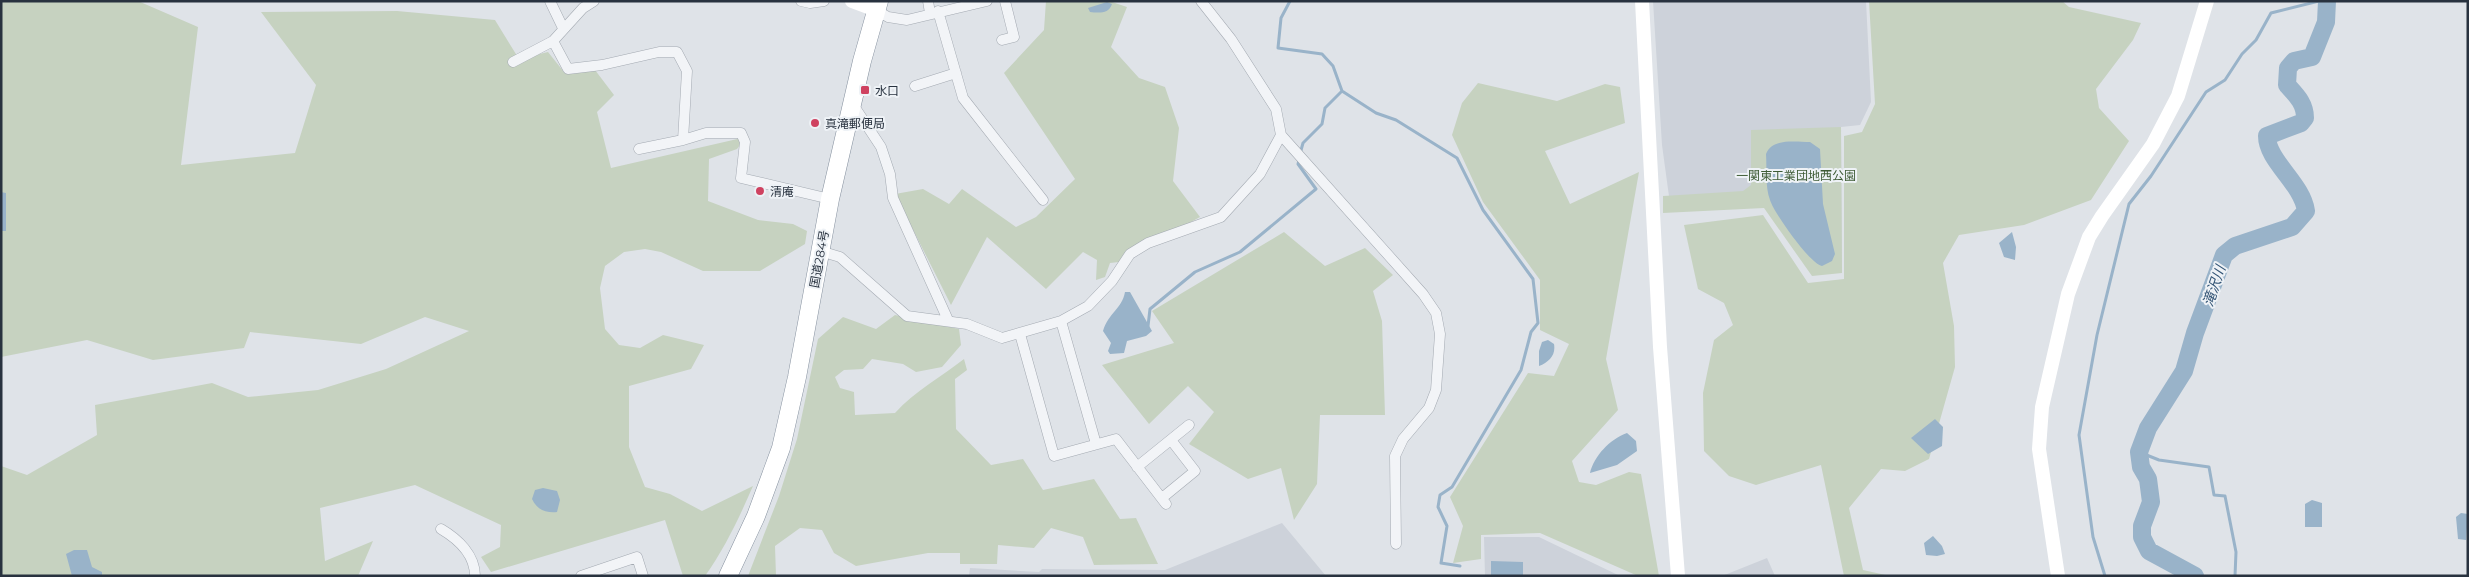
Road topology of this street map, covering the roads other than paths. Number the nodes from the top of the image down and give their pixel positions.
1 (550, 1) edge
2 (594, 1) edge
3 (801, 1) edge
4 (824, 1) edge
5 (852, 1) edge
6 (928, 1) edge
7 (1005, 1) edge
8 (1201, 1) edge
9 (1642, 1) edge
10 (2207, 1) edge
11 (981, 2) edge
12 (877, 6) edge
13 (934, 12) junction
14 (563, 28) junction
15 (1002, 40) dead end
16 (553, 41) junction
17 (513, 62) dead end
18 (956, 73) junction
19 (915, 86) dead end
20 (852, 103) junction
21 (1281, 135) junction
22 (683, 140) junction
23 (639, 149) dead end
24 (830, 200) junction
25 (1043, 200) dead end
26 (820, 251) junction
27 (948, 320) junction
28 (1061, 321) junction
29 (1020, 334) junction
30 (1190, 425) dead end
31 (1171, 440) junction
32 (1096, 444) junction
33 (1137, 467) junction
34 (756, 516) junction
35 (441, 529) dead end
36 (1396, 544) dead end
37 (475, 576) edge
38 (581, 576) edge
39 (643, 576) edge
40 (728, 576) edge
41 (736, 576) edge
42 (1678, 576) edge
43 (2058, 576) edge

1 - 14 street
2 - 14 street
3 - 4 street
5 - 12 street
6 - 13 street
7 - 15 street
8 - 21 street
9 - 42 street
10 - 43 street
11 - 13 street
12 - 13 street
12 - 20 highway, 国道284号
13 - 18 street
14 - 16 street
16 - 17 street
16 - 22 street
18 - 19 street
18 - 25 street
20 - 24 highway, 国道284号
20 - 27 street
21 - 28 street
21 - 36 street
22 - 23 street
22 - 24 street
24 - 26 highway, 国道284号
26 - 27 street
26 - 34 highway, 国道284号
27 - 29 street
28 - 29 street
28 - 32 street
29 - 32 street
30 - 31 street
31 - 33 street
31 - 33 street
32 - 33 street
34 - 40 highway, 国道284号
34 - 41 highway, 国道284号
35 - 37 street
38 - 39 street

